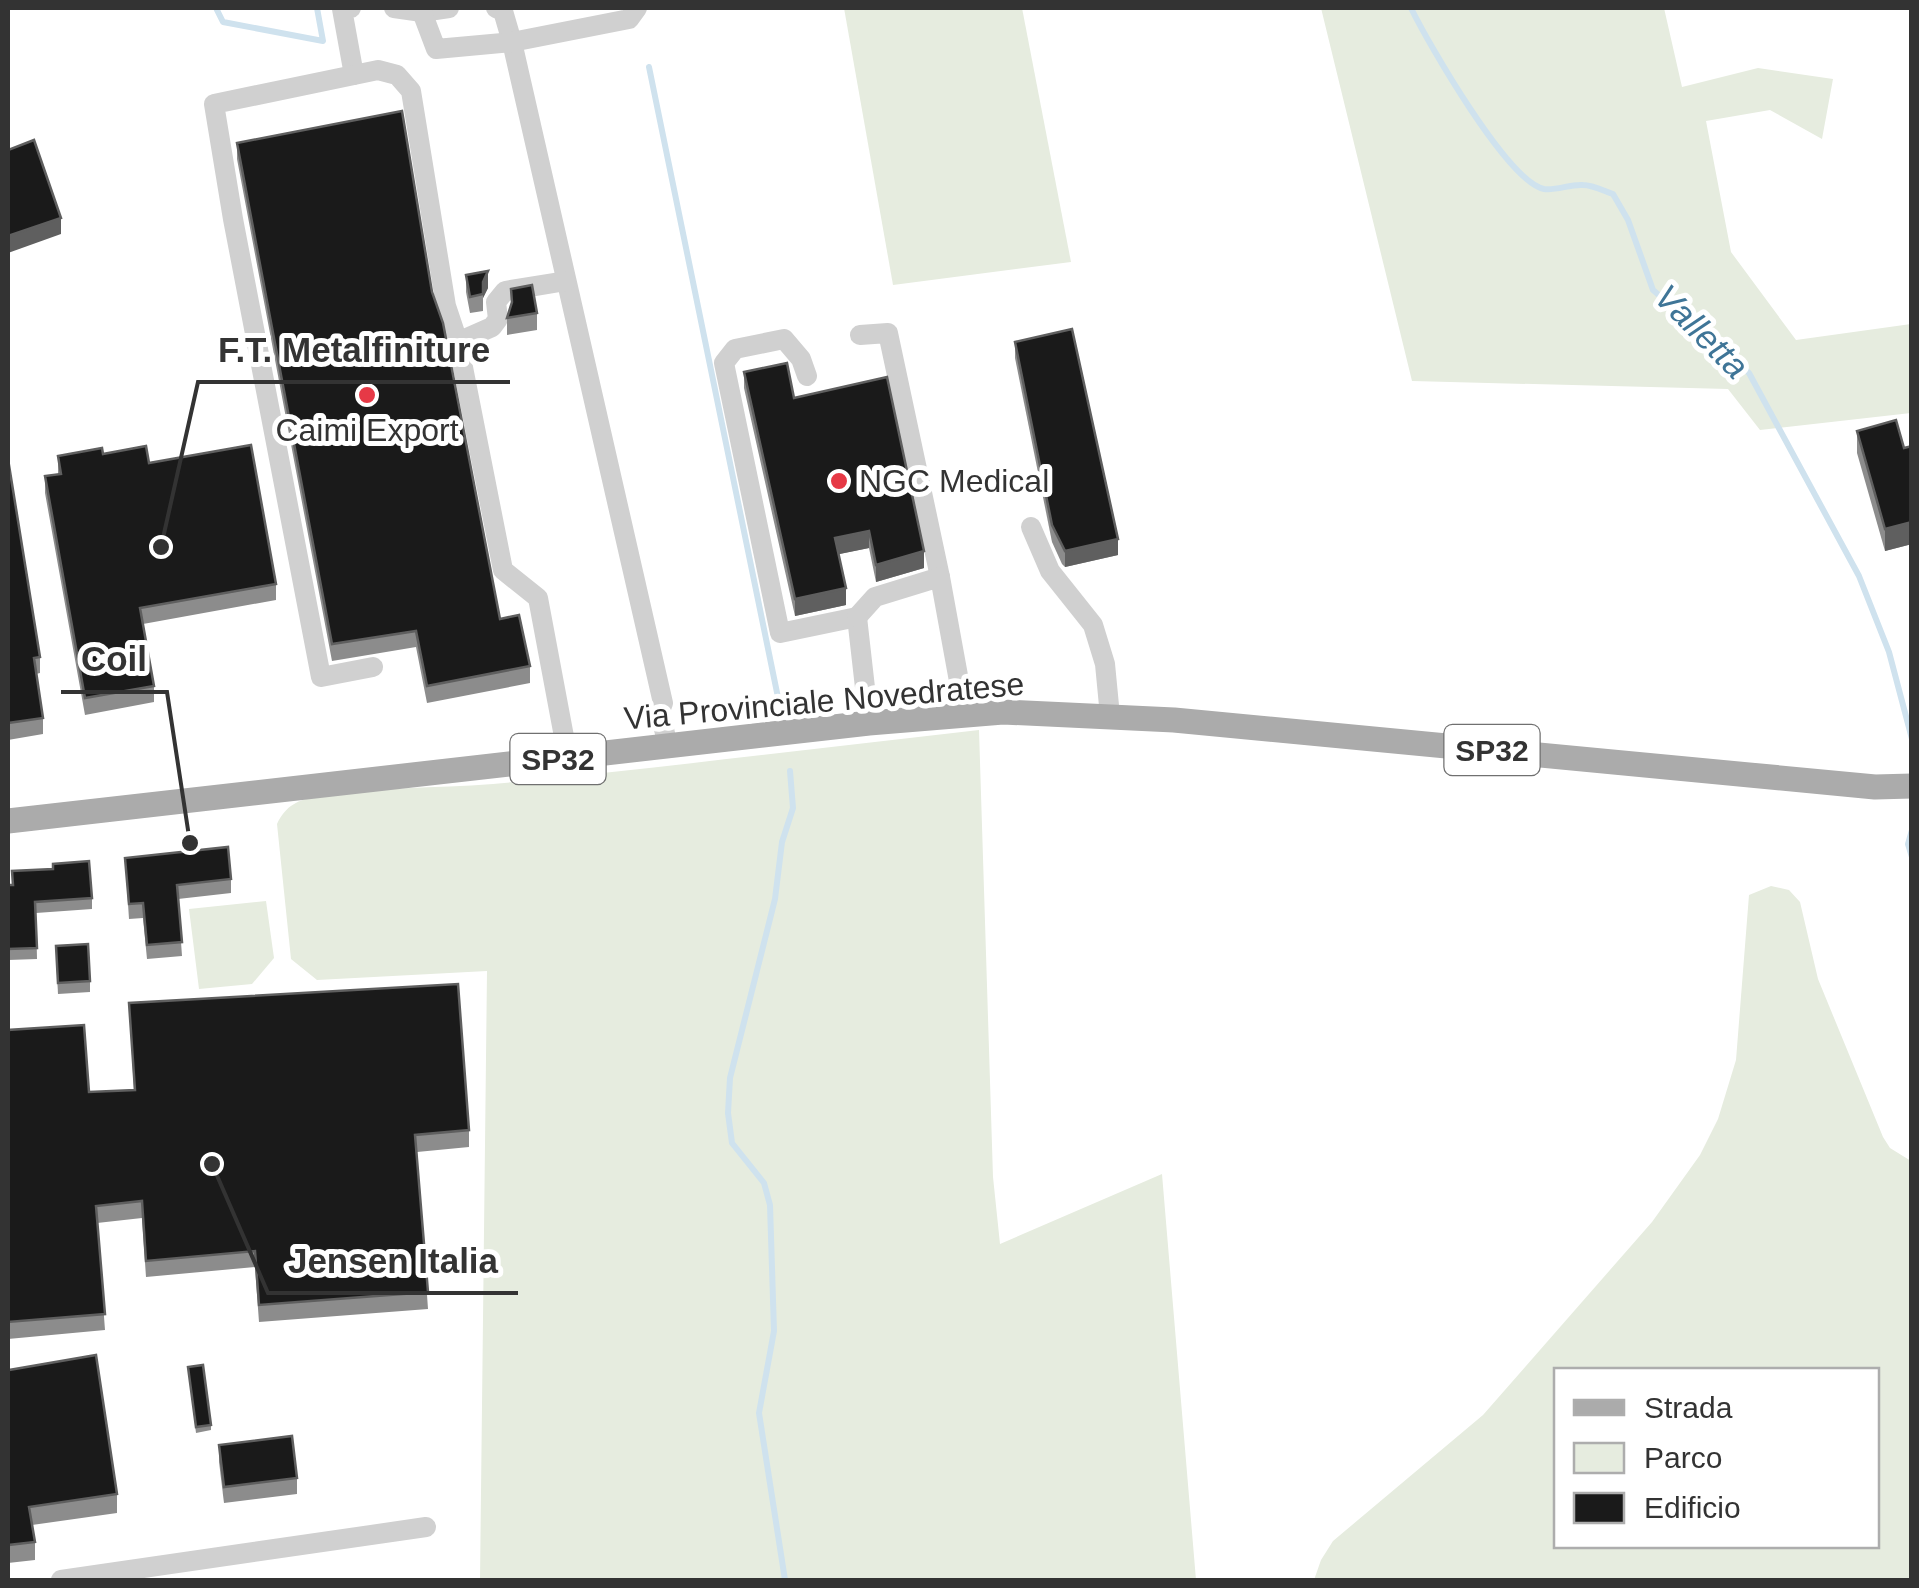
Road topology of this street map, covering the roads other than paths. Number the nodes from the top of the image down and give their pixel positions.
1 (344, 8) edge
2 (394, 8) edge
3 (449, 8) edge
4 (496, 8) edge
5 (637, 8) edge
6 (422, 12) junction
7 (512, 42) junction
8 (354, 75) junction
9 (566, 281) junction
10 (860, 335) dead end
11 (458, 342) junction
12 (806, 376) dead end
13 (1030, 527) dead end
14 (940, 577) junction
15 (857, 617) junction
16 (373, 667) dead end
17 (965, 714) junction
18 (1110, 716) junction
19 (869, 723) junction
20 (668, 747) junction
21 (568, 758) junction
22 (1912, 786) edge
23 (8, 821) edge
24 (426, 1528) dead end
25 (61, 1580) edge

1 - 8 street
2 - 6 street
3 - 6 street
4 - 7 street
5 - 7 street
6 - 7 street
7 - 9 street
8 - 11 street
8 - 16 street
9 - 11 street
9 - 20 street
10 - 14 street
11 - 21 street
12 - 15 street
13 - 18 street
14 - 15 street
14 - 17 street
15 - 19 street
17 - 18 main road, Via Provinciale Novedratese / SP32
17 - 19 main road, Via Provinciale Novedratese / SP32
18 - 22 main road, SP32
19 - 20 main road, Via Provinciale Novedratese / SP32
20 - 21 main road, Via Provinciale Novedratese / SP32
21 - 23 main road, Via Provinciale Novedratese / SP32
24 - 25 street

